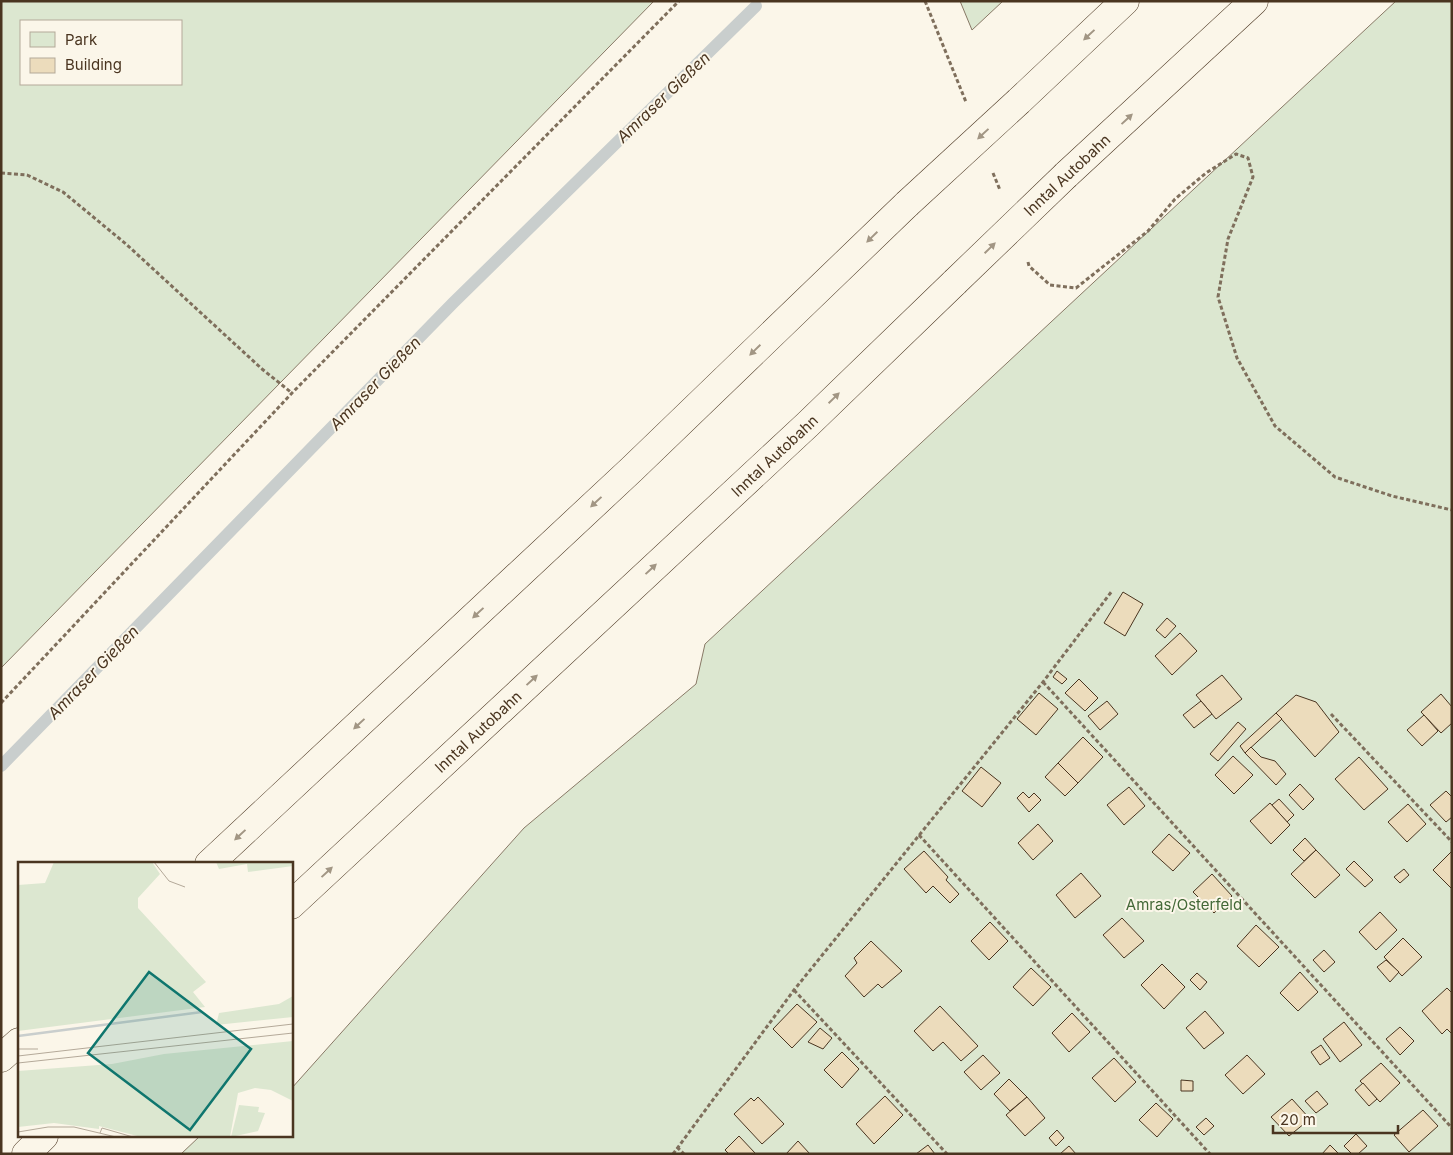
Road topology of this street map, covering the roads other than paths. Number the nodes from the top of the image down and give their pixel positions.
1 (1125, 1) edge
2 (1254, 1) edge
3 (211, 862) edge
4 (292, 904) edge
5 (18, 1043) edge
6 (1, 1058) edge
7 (42, 1138) edge
8 (26, 1154) edge

1 -> 3 highway, bridge
4 -> 2 highway, Inntal Autobahn, bridge
5 - 6 highway
7 - 8 highway

